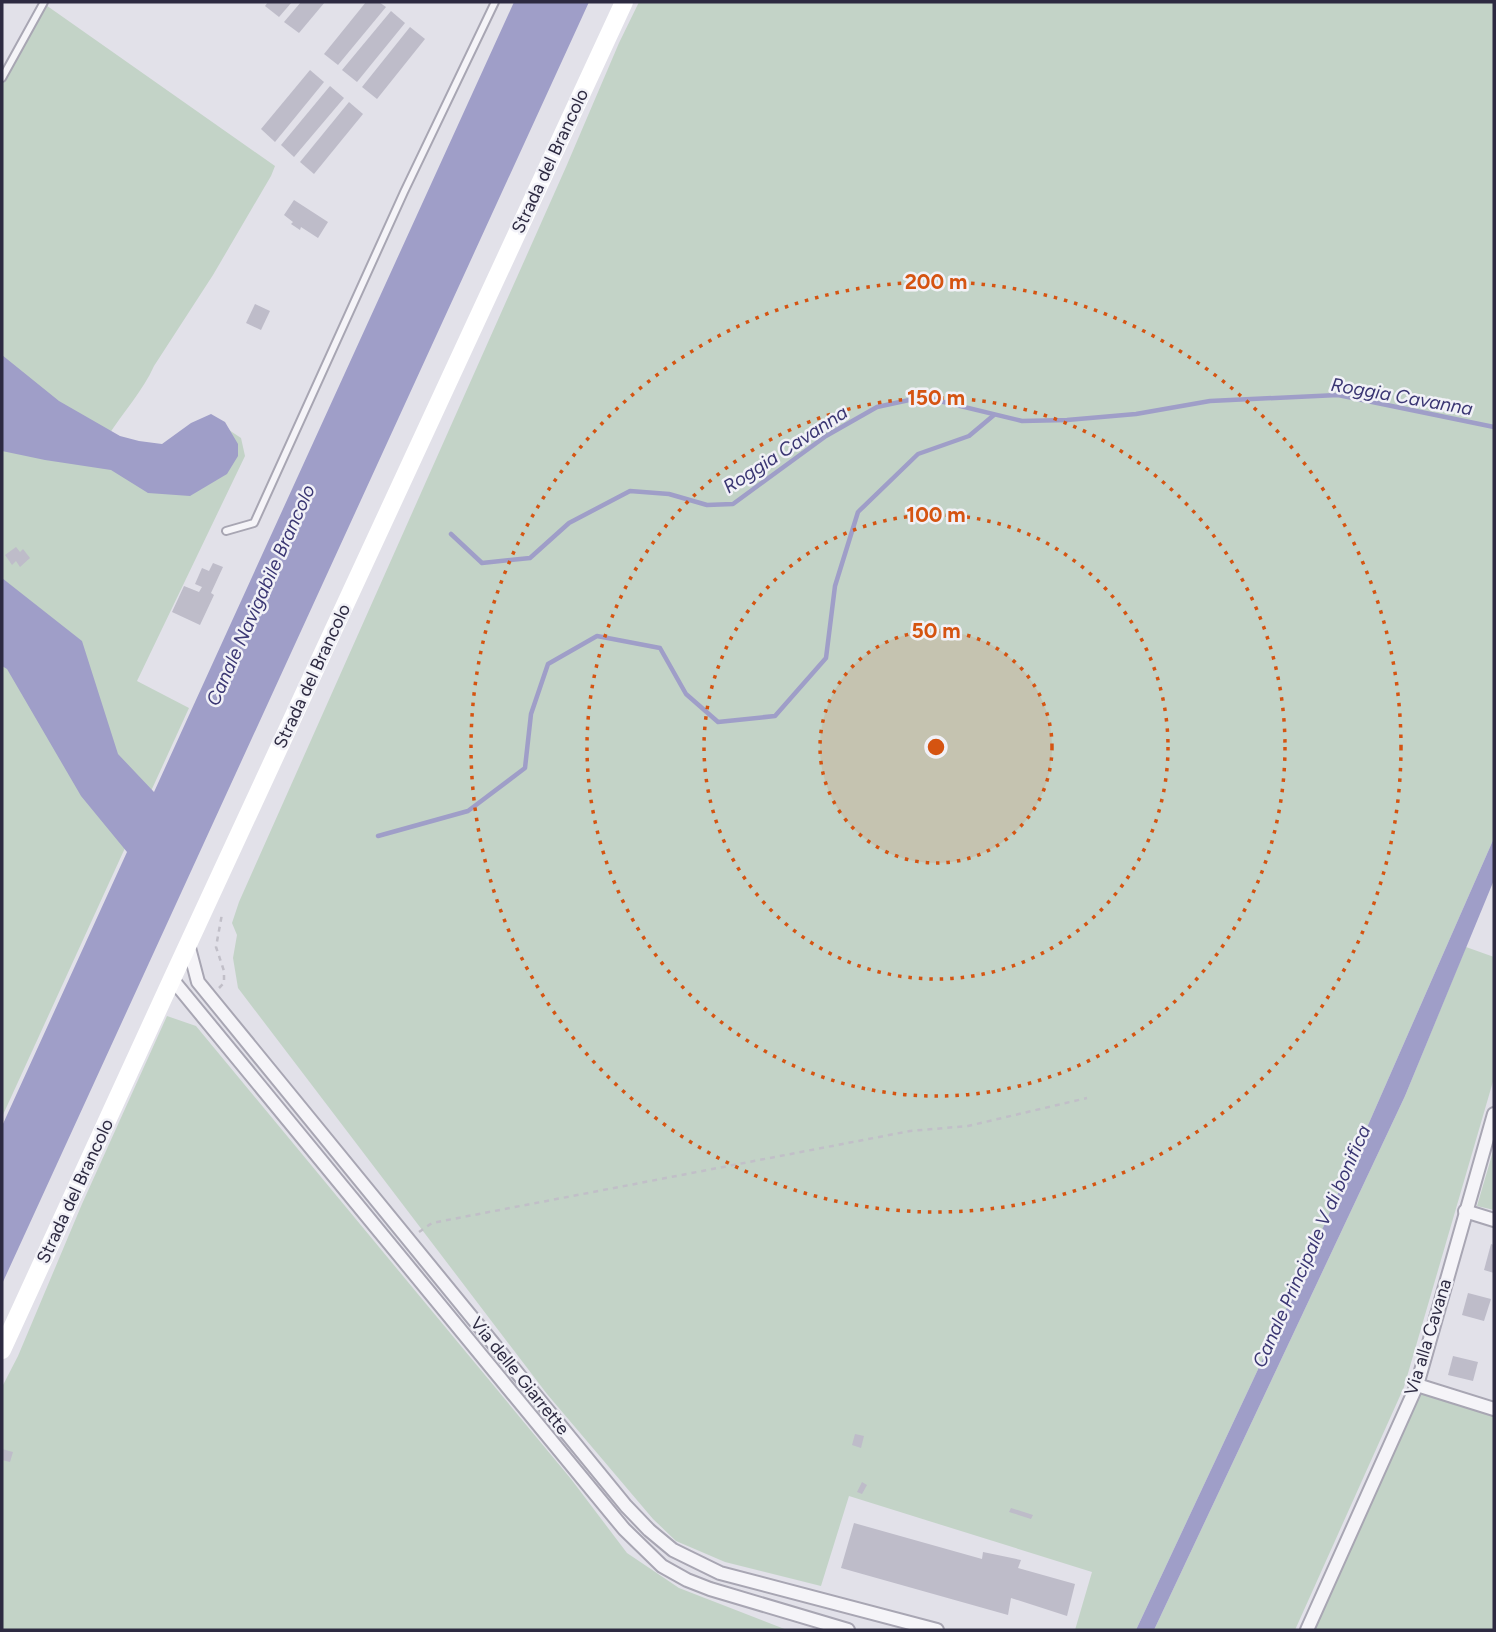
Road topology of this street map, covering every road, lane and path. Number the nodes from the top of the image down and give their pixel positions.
1 (44, 2) edge
2 (495, 2) edge
3 (624, 2) edge
4 (2, 78) edge
5 (226, 530) dead end
6 (184, 952) junction
7 (172, 979) junction
8 (189, 999) junction
9 (161, 1002) junction
10 (1087, 1098) dead end
11 (1494, 1114) edge
12 (1465, 1211) junction
13 (1494, 1220) edge
14 (408, 1241) junction
15 (2, 1350) edge
16 (1417, 1385) junction
17 (1494, 1409) edge
18 (848, 1630) edge
19 (937, 1630) edge
20 (1307, 1630) edge

1 - 4 lane
2 - 5 lane
3 - 6 street, Strada del Brancolo
6 - 7 street, Strada del Brancolo
6 - 14 street, Via delle Giarrette
7 - 8 street, Via delle Giarrette
7 - 9 street, Strada del Brancolo
8 - 9 street
8 - 18 street, Via delle Giarrette
9 - 15 street, Strada del Brancolo
10 - 14 path
11 - 12 street, Via alla Cavana
12 - 13 street
12 - 16 street, Via alla Cavana
14 - 19 street, Via delle Giarrette
16 - 17 street
16 - 20 street, Via alla Cavana

